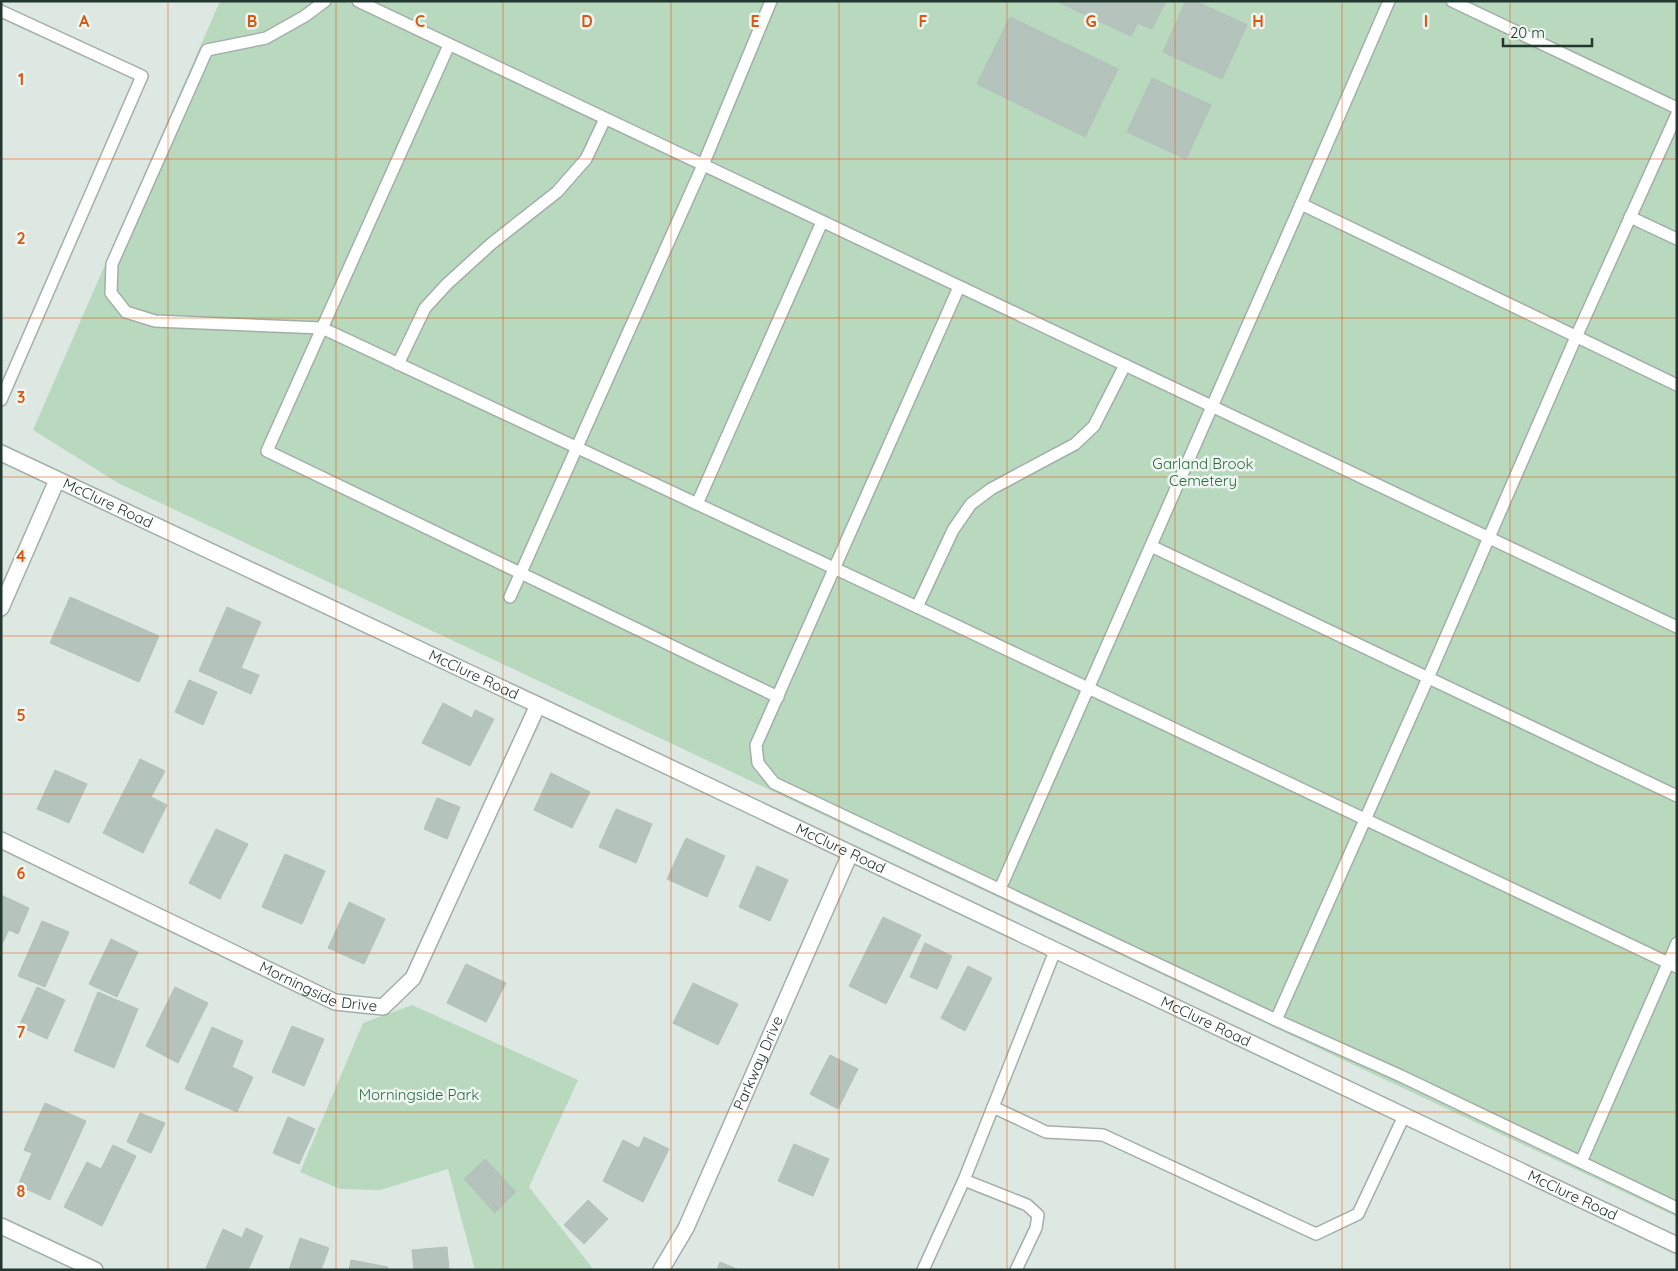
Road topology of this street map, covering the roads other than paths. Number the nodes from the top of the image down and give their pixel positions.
1 (325, 1) edge
2 (358, 1) edge
3 (772, 1) edge
4 (1389, 1) edge
5 (1452, 1) edge
6 (1, 11) edge
7 (449, 45) junction
8 (1677, 108) edge
9 (1677, 114) edge
10 (605, 119) junction
11 (703, 165) junction
12 (1301, 204) junction
13 (1630, 217) junction
14 (822, 222) junction
15 (1677, 239) edge
16 (959, 287) junction
17 (322, 328) junction
18 (1576, 337) junction
19 (398, 364) junction
20 (1125, 365) junction
21 (1677, 385) edge
22 (1, 400) edge
23 (1211, 406) junction
24 (576, 447) junction
25 (1, 454) edge
26 (57, 480) junction
27 (697, 504) junction
28 (1489, 538) junction
29 (1151, 546) junction
30 (835, 568) junction
31 (521, 573) junction
32 (510, 597) dead end
33 (917, 607) junction
34 (1, 608) edge
35 (1677, 627) edge
36 (1428, 678) junction
37 (1088, 688) junction
38 (778, 697) junction
39 (538, 705) junction
40 (1677, 796) edge
41 (1365, 819) junction
42 (1, 840) edge
43 (850, 854) junction
44 (1000, 889) junction
45 (1677, 943) edge
46 (1055, 950) junction
47 (1672, 965) edge
48 (1276, 1020) junction
49 (993, 1107) junction
50 (1404, 1116) junction
51 (1581, 1162) junction
52 (964, 1180) junction
53 (1677, 1208) edge
54 (1, 1226) edge
55 (1677, 1245) edge
56 (95, 1270) edge
57 (661, 1270) edge
58 (923, 1270) edge
59 (1016, 1270) edge

1 - 17 lane
2 - 7 lane
3 - 11 lane
4 - 12 lane
5 - 8 lane
6 - 22 lane
7 - 10 lane
7 - 17 lane
9 - 13 lane
10 - 11 lane
10 - 19 lane
11 - 14 lane
11 - 24 lane
12 - 18 lane
12 - 23 lane
13 - 15 lane
13 - 18 lane
14 - 16 lane
14 - 27 lane
16 - 20 lane
16 - 30 lane
17 - 19 lane
17 - 31 lane
18 - 21 lane
18 - 28 lane
19 - 24 lane
20 - 23 lane
20 - 33 lane
23 - 28 lane
23 - 29 lane
24 - 27 lane
24 - 31 lane
25 - 26 street, McClure Road
26 - 34 street
26 - 39 street, McClure Road
27 - 30 lane
28 - 35 lane
28 - 36 lane
29 - 36 lane
29 - 37 lane
30 - 33 lane
30 - 38 lane
31 - 32 lane
31 - 38 lane
33 - 37 lane
36 - 40 lane
36 - 41 lane
37 - 41 lane
37 - 44 lane
38 - 44 lane
39 - 42 street, Morningside Drive
39 - 43 street, McClure Road
41 - 47 lane
41 - 48 lane
43 - 46 street, McClure Road
43 - 57 street, Parkway Drive
44 - 48 lane
45 - 47 lane
46 - 49 lane
46 - 50 street, McClure Road
47 - 51 lane
48 - 51 lane
49 - 50 lane
49 - 52 lane
50 - 55 street, McClure Road
51 - 53 lane
52 - 58 lane
52 - 59 lane
54 - 56 street

